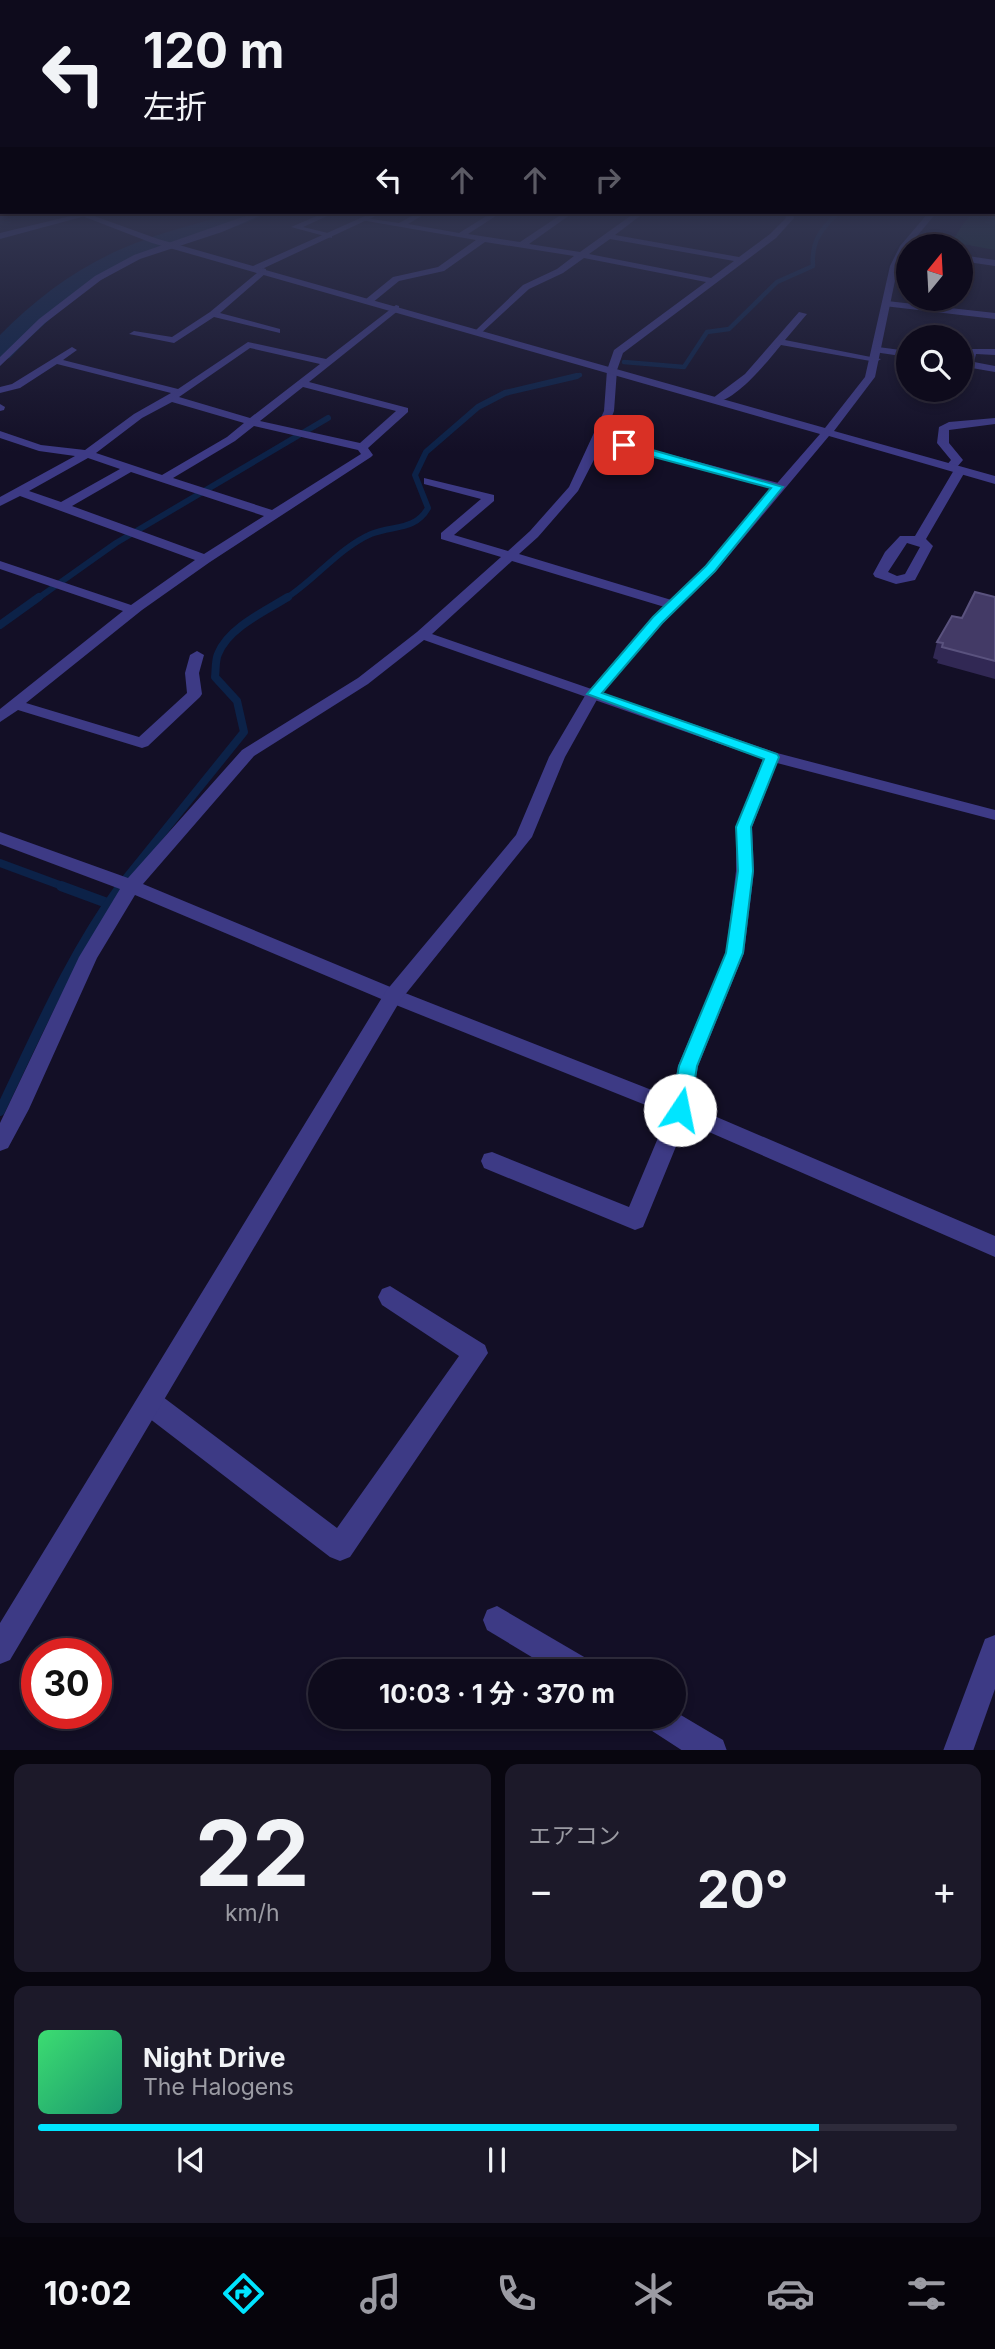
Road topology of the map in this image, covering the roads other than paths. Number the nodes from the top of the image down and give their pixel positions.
1 (84, 289) edge
2 (239, 289) edge
3 (327, 289) edge
4 (384, 289) edge
5 (524, 289) edge
6 (704, 289) edge
7 (890, 289) edge
8 (369, 300) junction
9 (887, 303) junction
10 (396, 308) junction
11 (213, 314) junction
12 (802, 314) dead end
13 (995, 316) edge
14 (277, 331) dead end
15 (479, 332) junction
16 (134, 334) dead end
17 (779, 342) junction
18 (72, 350) dead end
19 (973, 351) edge
20 (995, 352) edge
21 (877, 354) junction
22 (896, 354) edge
23 (55, 361) junction
24 (326, 362) junction
25 (0, 363) edge
26 (973, 365) edge
27 (995, 369) edge
28 (612, 370) junction
29 (300, 383) junction
30 (0, 390) edge
31 (175, 395) junction
32 (718, 400) junction
33 (995, 421) edge
34 (254, 422) junction
35 (828, 431) junction
36 (0, 434) edge
37 (598, 439) junction
38 (362, 447) junction
39 (87, 454) junction
40 (130, 468) junction
41 (955, 469) junction
42 (163, 479) junction
43 (995, 480) edge
44 (428, 481) dead end
45 (778, 487) junction
46 (10, 493) edge
47 (0, 502) edge
48 (62, 507) junction
49 (274, 514) junction
50 (919, 540) dead end
51 (509, 556) junction
52 (205, 559) junction
53 (0, 565) edge
54 (673, 605) junction
55 (133, 610) junction
56 (422, 635) junction
57 (197, 655) dead end
58 (593, 694) junction
59 (16, 705) junction
60 (0, 717) edge
61 (772, 757) junction
62 (995, 815) edge
63 (0, 838) edge
64 (130, 886) junction
65 (393, 996) junction
66 (680, 1110) junction
67 (0, 1142) edge
68 (492, 1161) dead end
69 (995, 1247) edge
70 (390, 1297) dead end
71 (150, 1403) junction
72 (497, 1620) dead end
73 (995, 1649) edge
74 (0, 1650) edge
75 (561, 1659) edge
76 (676, 1729) edge
77 (710, 1750) edge
78 (958, 1750) edge

1 - 25 street
2 - 11 street
3 - 8 street
4 - 8 street
5 - 15 street
6 - 28 street
7 - 9 street
8 - 10 street
9 - 13 street
9 - 21 street
10 - 15 street
10 - 24 street
11 - 14 street
11 - 16 street
12 - 17 street
15 - 28 street
17 - 21 street
17 - 32 street
18 - 23 street
19 - 20 street
21 - 22 street
21 - 35 street
23 - 30 street
23 - 31 street
24 - 29 street
24 - 31 street
26 - 27 street
28 - 32 street
28 - 37 street
29 - 34 street
29 - 38 street
31 - 34 street
31 - 39 street
32 - 35 street
33 - 41 street
34 - 38 street
34 - 42 street
35 - 41 street
35 - 45 street
36 - 39 street
37 - 45 street
37 - 51 street
38 - 49 street
39 - 40 street
39 - 46 street
40 - 42 street
40 - 48 street
41 - 43 street
41 - 50 street
42 - 49 street
44 - 51 street
45 - 54 street
46 - 47 street
46 - 48 street
48 - 52 street
49 - 52 street
51 - 54 street
51 - 56 street
52 - 55 street
53 - 55 street
54 - 58 street
55 - 59 street
56 - 58 street
56 - 64 street
57 - 59 street
58 - 61 street
58 - 65 street
59 - 60 street
61 - 62 street
61 - 66 street
63 - 64 street
64 - 65 street
64 - 67 street
65 - 66 street
65 - 71 street
66 - 68 street
66 - 69 street
70 - 71 street
71 - 74 street
72 - 75 street
73 - 78 street
76 - 77 street

